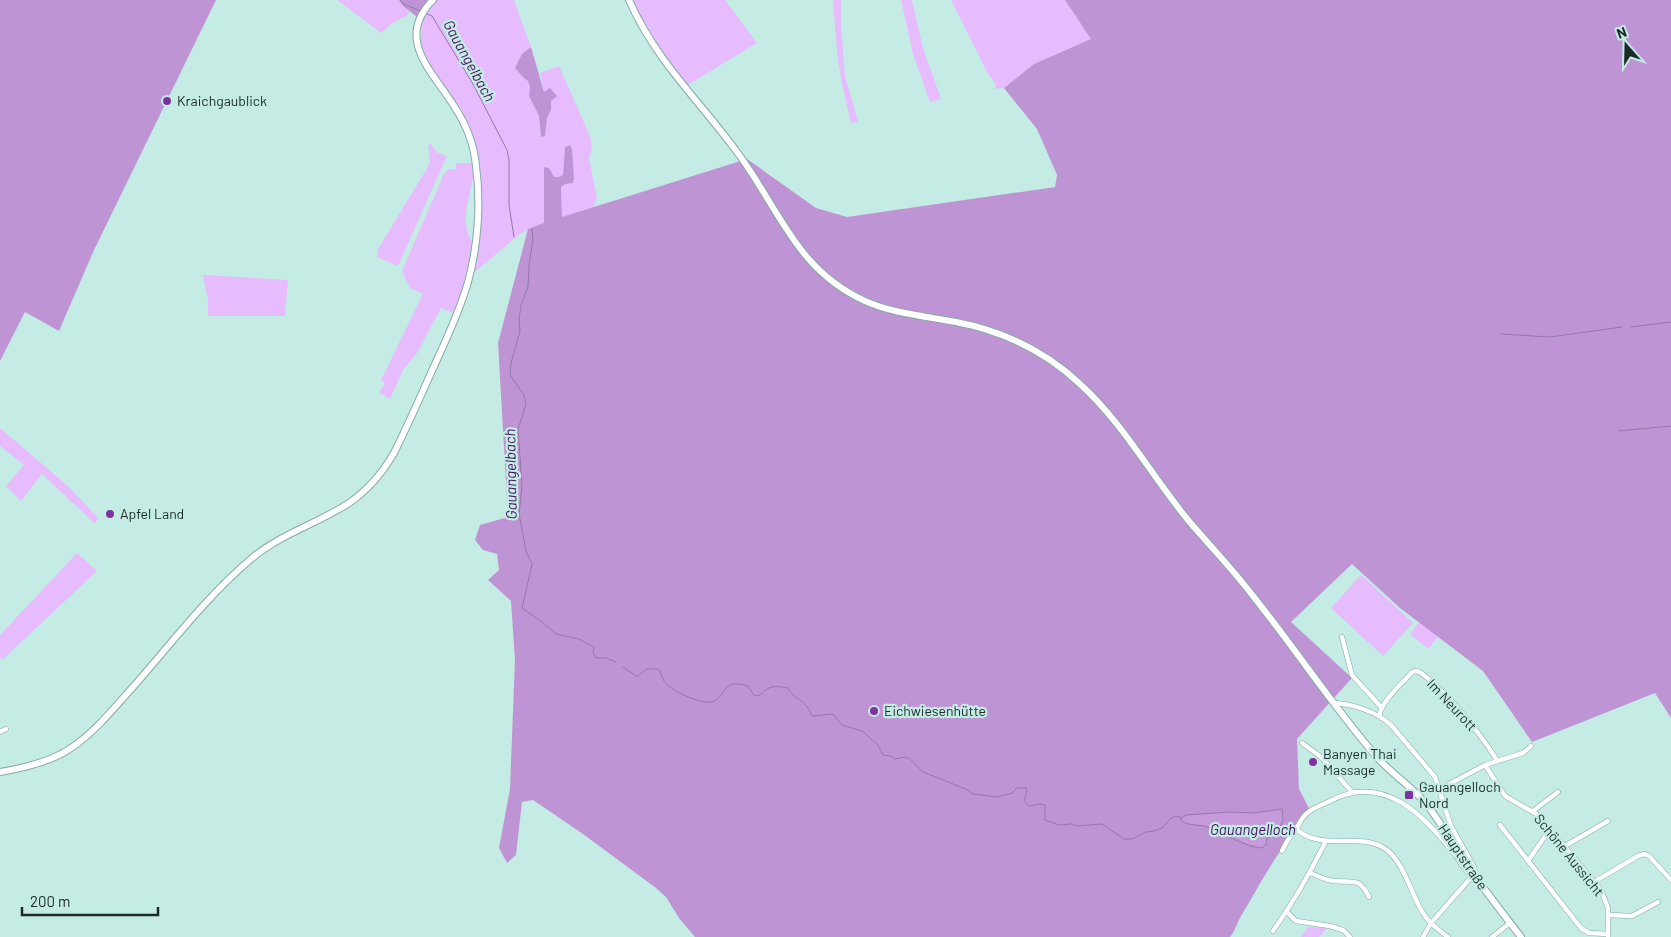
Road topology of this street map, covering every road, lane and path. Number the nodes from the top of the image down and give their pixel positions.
1 (433, 0) edge
2 (629, 0) edge
3 (1342, 637) dead end
4 (1334, 703) junction
5 (1382, 708) junction
6 (1380, 716) junction
7 (6, 729) dead end
8 (0, 732) edge
9 (1302, 743) dead end
10 (1532, 746) dead end
11 (1498, 760) junction
12 (1485, 766) junction
13 (0, 772) edge
14 (1440, 789) junction
15 (1352, 792) junction
16 (1558, 792) dead end
17 (1533, 811) junction
18 (1608, 821) dead end
19 (1500, 825) dead end
20 (1296, 829) junction
21 (1550, 829) junction
22 (1326, 841) junction
23 (1565, 846) junction
24 (1282, 851) dead end
25 (1528, 861) junction
26 (1310, 873) junction
27 (1474, 874) junction
28 (1671, 880) edge
29 (1594, 882) junction
30 (1369, 897) dead end
31 (1658, 902) dead end
32 (1286, 912) junction
33 (1609, 915) junction
34 (1431, 923) junction
35 (1510, 923) junction
36 (1273, 931) dead end
37 (1608, 936) edge
38 (1350, 937) edge
39 (1423, 937) edge
40 (1448, 937) edge
41 (1492, 937) edge
42 (1521, 937) edge

1 - 13 main road
2 - 4 main road, Hauptstraße
3 - 5 street
4 - 6 street
4 - 27 main road, Hauptstraße
5 - 6 street, Im Neurott
5 - 11 street, Im Neurott
6 - 14 street
7 - 8 street
9 - 15 street
10 - 11 street
11 - 12 street
12 - 14 street
12 - 17 street, Schöne Aussicht
14 - 27 street
15 - 20 street
15 - 27 street
16 - 17 street
17 - 21 street, Schöne Aussicht
18 - 23 street
19 - 25 street
20 - 22 street
20 - 24 street
21 - 23 street, Schöne Aussicht
21 - 25 street
22 - 26 street
22 - 34 street
23 - 29 street, Schöne Aussicht
25 - 37 street
26 - 30 street
26 - 32 street
27 - 34 street
27 - 35 main road, Hauptstraße
28 - 29 street
29 - 33 street, Schöne Aussicht
31 - 33 street
32 - 36 street
32 - 38 street
33 - 37 street, Schöne Aussicht
34 - 39 street
34 - 40 street
35 - 41 street
35 - 42 main road, Hauptstraße

